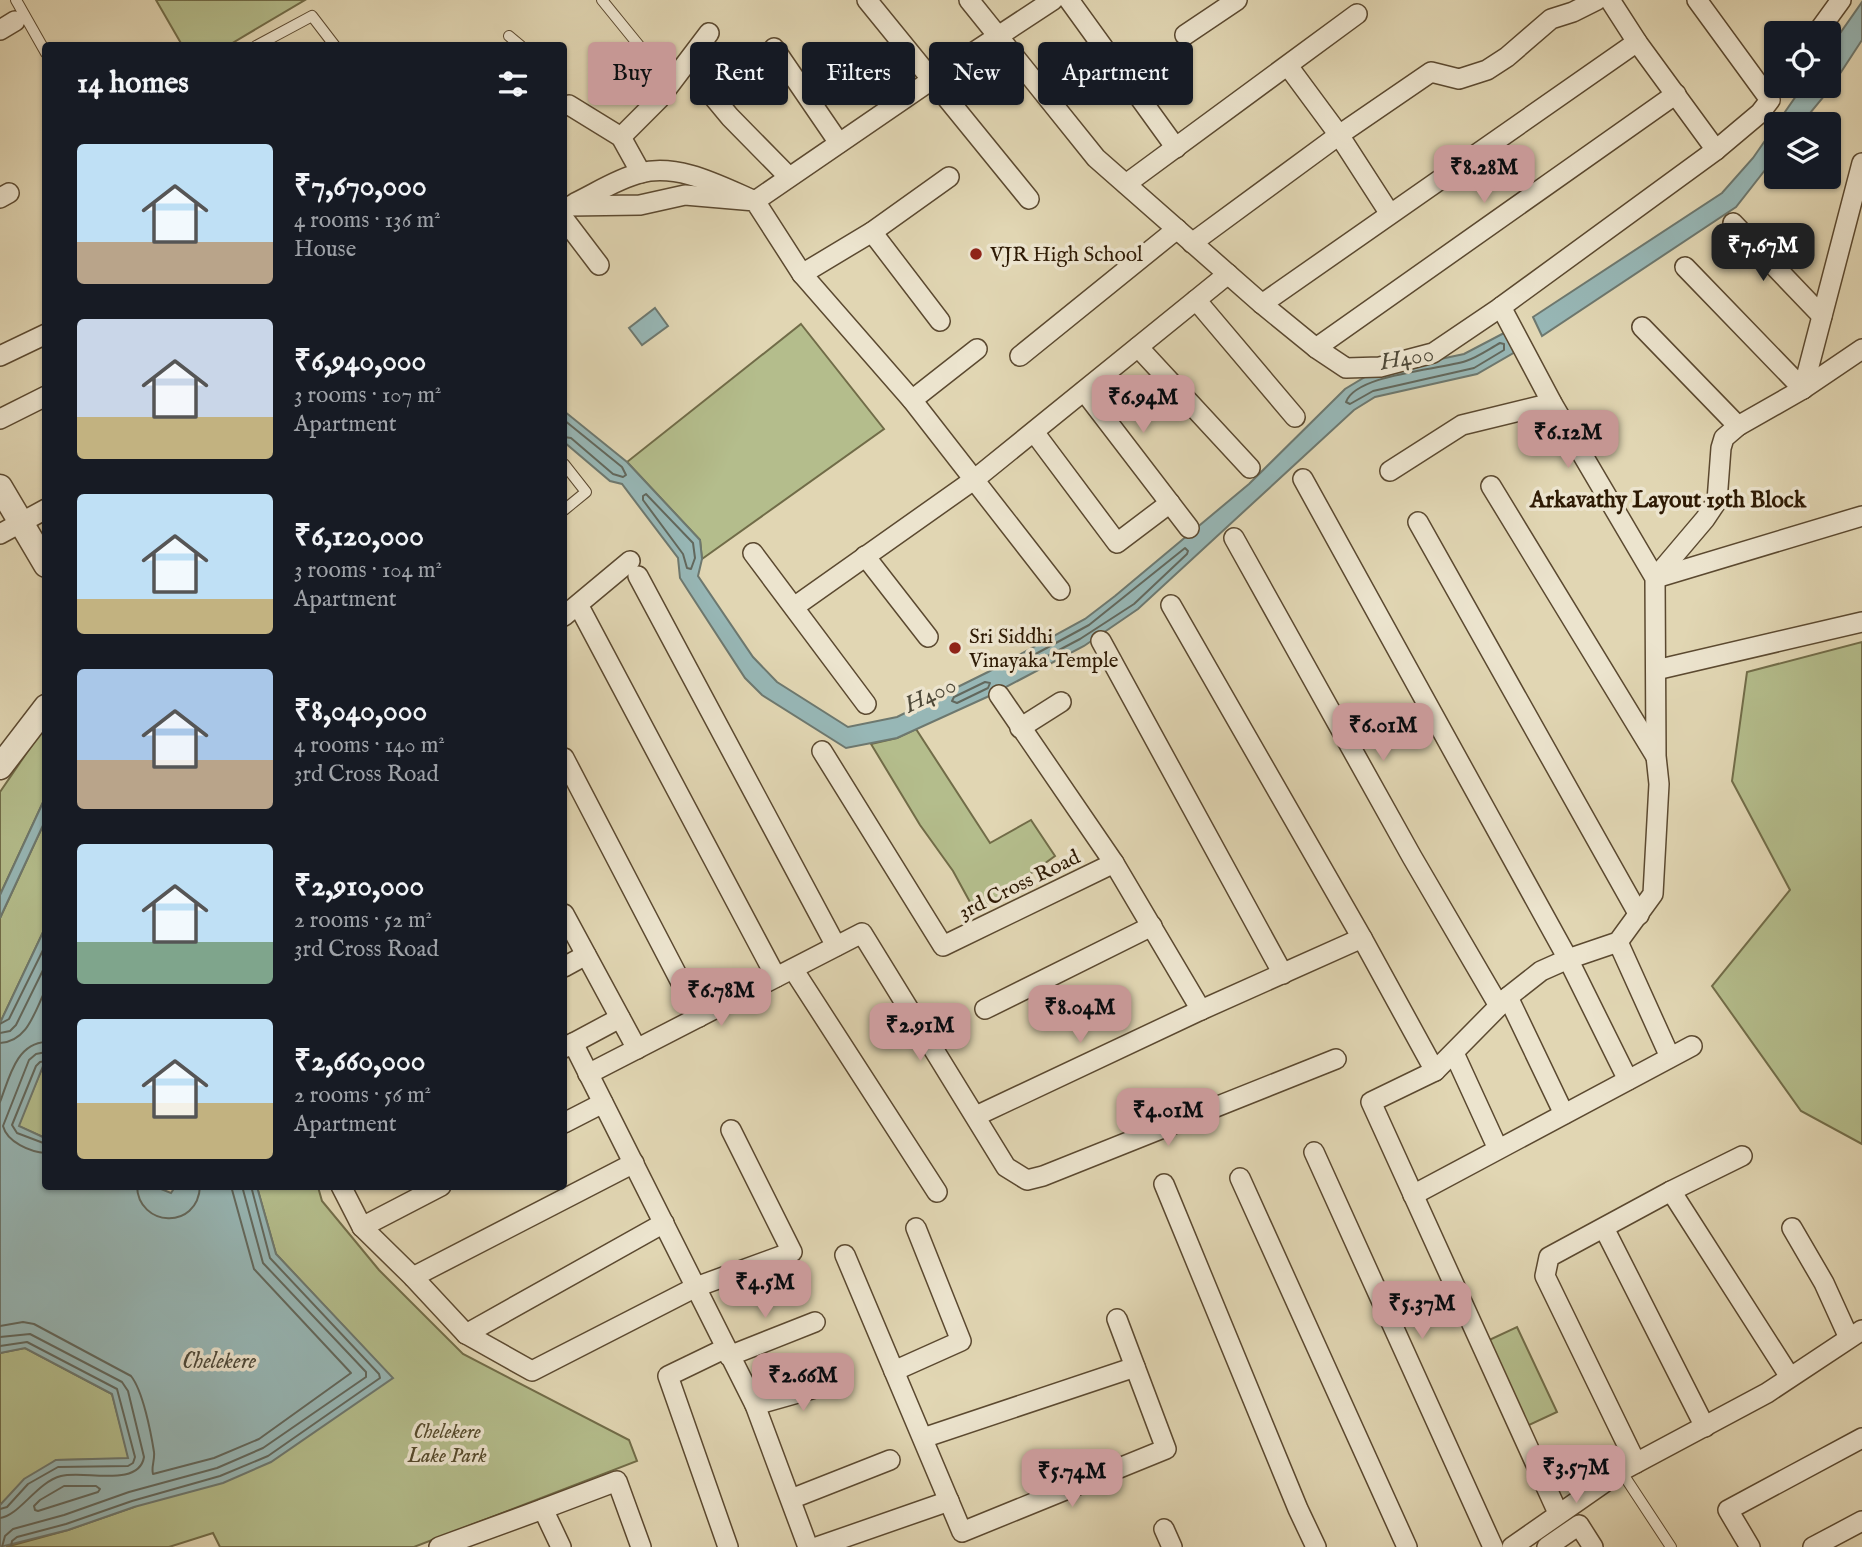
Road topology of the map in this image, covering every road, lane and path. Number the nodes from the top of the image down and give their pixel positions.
1 (16, 0) edge
2 (602, 0) edge
3 (867, 0) edge
4 (969, 0) edge
5 (1053, 0) edge
6 (1069, 0) edge
7 (1237, 0) edge
8 (1597, 0) edge
9 (1610, 0) edge
10 (1697, 0) edge
11 (1841, 0) edge
12 (1209, 7) edge
13 (1357, 14) dead end
14 (1826, 21) edge
15 (13, 22) edge
16 (709, 33) dead end
17 (1185, 35) dead end
18 (509, 36) dead end
19 (999, 36) junction
20 (264, 42) edge
21 (332, 42) edge
22 (516, 42) edge
23 (636, 42) edge
24 (990, 42) edge
25 (1637, 42) junction
26 (42, 49) edge
27 (1288, 66) junction
28 (788, 68) edge
29 (929, 74) edge
30 (676, 78) edge
31 (1764, 80) edge
32 (929, 82) edge
33 (1676, 94) junction
34 (1771, 98) edge
35 (567, 102) edge
36 (652, 105) edge
37 (720, 105) edge
38 (954, 105) edge
39 (1339, 135) junction
40 (621, 137) junction
41 (839, 143) junction
42 (1176, 148) junction
43 (1716, 150) junction
44 (1862, 163) edge
45 (641, 173) junction
46 (789, 177) junction
47 (948, 177) dead end
48 (1126, 184) junction
49 (1029, 199) dead end
50 (755, 201) junction
51 (567, 210) edge
52 (567, 211) edge
53 (567, 214) edge
54 (1390, 214) junction
55 (1733, 223) dead end
56 (1177, 229) junction
57 (872, 232) junction
58 (1192, 243) junction
59 (599, 265) dead end
60 (1685, 267) dead end
61 (1228, 274) junction
62 (802, 275) junction
63 (1196, 300) junction
64 (1262, 304) junction
65 (1505, 314) junction
66 (1822, 316) junction
67 (940, 321) dead end
68 (1642, 327) dead end
69 (42, 336) edge
70 (1138, 347) junction
71 (1316, 348) junction
72 (977, 349) dead end
73 (1862, 349) edge
74 (0, 356) edge
75 (1020, 356) dead end
76 (1803, 389) junction
77 (1084, 391) junction
78 (42, 398) edge
79 (912, 400) junction
80 (1552, 403) junction
81 (1295, 417) dead end
82 (0, 419) edge
83 (1738, 426) junction
84 (1034, 432) junction
85 (567, 468) edge
86 (1250, 468) dead end
87 (1390, 471) dead end
88 (975, 479) junction
89 (1303, 479) dead end
90 (1491, 486) dead end
91 (0, 487) edge
92 (1170, 503) junction
93 (567, 508) edge
94 (42, 511) edge
95 (1862, 516) edge
96 (1418, 522) dead end
97 (1189, 528) dead end
98 (10, 529) edge
99 (1234, 538) dead end
100 (753, 553) dead end
101 (865, 556) junction
102 (42, 561) edge
103 (1655, 578) junction
104 (1060, 590) dead end
105 (1171, 605) dead end
106 (794, 607) junction
107 (573, 614) edge
108 (1862, 622) edge
109 (928, 637) dead end
110 (1101, 641) dead end
111 (1656, 670) junction
112 (999, 695) dead end
113 (1061, 702) dead end
114 (866, 704) dead end
115 (42, 711) edge
116 (1020, 728) junction
117 (822, 751) dead end
118 (1656, 756) junction
119 (1, 762) edge
120 (567, 764) edge
121 (1114, 863) junction
122 (1639, 915) junction
123 (567, 920) edge
124 (1153, 926) junction
125 (1362, 938) junction
126 (1618, 942) junction
127 (836, 946) junction
128 (586, 956) junction
129 (1568, 959) junction
130 (567, 966) edge
131 (784, 973) junction
132 (1283, 974) junction
133 (1504, 1001) junction
134 (985, 1009) dead end
135 (1201, 1010) junction
136 (699, 1017) junction
137 (620, 1018) junction
138 (568, 1045) edge
139 (1692, 1046) dead end
140 (637, 1049) junction
141 (1454, 1053) junction
142 (1670, 1057) junction
143 (1336, 1059) dead end
144 (1435, 1071) junction
145 (588, 1074) junction
146 (1628, 1080) junction
147 (603, 1103) junction
148 (1564, 1114) junction
149 (976, 1116) junction
150 (567, 1121) edge
151 (731, 1130) dead end
152 (1498, 1149) junction
153 (1314, 1152) dead end
154 (1742, 1156) dead end
155 (634, 1163) junction
156 (1240, 1178) dead end
157 (1164, 1184) dead end
158 (343, 1190) edge
159 (433, 1190) edge
160 (1671, 1191) junction
161 (937, 1192) dead end
162 (1413, 1195) junction
163 (664, 1223) junction
164 (362, 1227) junction
165 (916, 1228) dead end
166 (1604, 1228) junction
167 (1792, 1228) dead end
168 (845, 1255) dead end
169 (413, 1277) junction
170 (696, 1287) junction
171 (1117, 1319) dead end
172 (815, 1322) dead end
173 (466, 1334) junction
174 (1856, 1334) edge
175 (727, 1352) junction
176 (1135, 1367) junction
177 (894, 1371) junction
178 (1790, 1377) junction
179 (839, 1381) dead end
180 (755, 1405) junction
181 (1705, 1427) junction
182 (923, 1438) junction
183 (1862, 1438) edge
184 (890, 1460) dead end
185 (1628, 1467) junction
186 (791, 1500) junction
187 (949, 1501) junction
188 (543, 1509) junction
189 (1558, 1513) junction
190 (1862, 1521) edge
191 (1515, 1546) edge
192 (439, 1547) edge
193 (561, 1547) edge
194 (641, 1547) edge
195 (727, 1547) edge
196 (808, 1547) edge
197 (817, 1547) edge
198 (1316, 1547) edge
199 (1407, 1547) edge
200 (1493, 1547) edge
201 (1547, 1547) edge
202 (1593, 1547) edge
203 (1671, 1547) edge
204 (1750, 1547) edge
205 (1813, 1547) edge

1 - 15 lane
2 - 23 lane
3 - 29 street
4 - 19 street
5 - 19 street
6 - 42 street
7 - 12 street
8 - 39 street
9 - 25 street
10 - 31 street
11 - 14 street
12 - 17 street
13 - 27 street
15 - 26 lane
16 - 30 street
18 - 22 lane
19 - 24 street
19 - 48 street
20 - 21 lane
25 - 33 street
25 - 54 street
27 - 39 street
27 - 42 street
28 - 41 street
32 - 41 street
33 - 43 street
33 - 71 street
34 - 43 street
35 - 40 street
36 - 40 street
37 - 46 street
38 - 49 street
39 - 54 street
39 - 58 street
40 - 45 street
41 - 46 street
42 - 48 street
43 - 65 street
44 - 66 street
45 - 50 street
45 - 51 street
46 - 50 street
47 - 57 street
48 - 56 street
50 - 52 street
50 - 62 street
53 - 59 street
54 - 64 street
55 - 66 street
56 - 58 street
56 - 75 street
57 - 62 street
57 - 67 street
58 - 61 street
60 - 76 street
61 - 63 street
61 - 64 street
62 - 79 street
63 - 70 street
63 - 81 street
64 - 71 street
65 - 71 street
65 - 80 street
66 - 76 street
68 - 83 street
69 - 74 street
70 - 77 street
70 - 86 street
72 - 79 street
73 - 76 street
76 - 83 street
77 - 84 street
77 - 92 street
78 - 82 street
79 - 88 street
80 - 87 street
80 - 103 street
83 - 103 street
84 - 88 street
84 - 92 street
85 - 93 lane
88 - 101 street
88 - 104 street
89 - 129 street
90 - 118 street
91 - 98 street
92 - 97 street
94 - 98 street
95 - 103 street
96 - 122 street
98 - 102 street
99 - 133 street
100 - 106 street
101 - 106 street
101 - 109 street
103 - 111 street
105 - 125 street
106 - 114 street
107 - 127 street
107 - 131 street
108 - 111 street
110 - 132 street
111 - 118 street
112 - 116 street
113 - 116 street
115 - 119 street
116 - 121 street
117 - 121 street, 3rd Cross Road
118 - 122 street
120 - 136 street
121 - 124 street
122 - 126 street
123 - 128 street
124 - 134 street
124 - 135 street
125 - 132 street
125 - 144 street
126 - 129 street
126 - 142 street
127 - 131 street
127 - 149 street
128 - 130 street
128 - 137 street
129 - 133 street
129 - 146 street
131 - 136 street
131 - 161 street
132 - 135 street
133 - 141 street
133 - 148 street
135 - 149 street
136 - 140 street
137 - 138 street
137 - 140 street
138 - 145 street
139 - 142 street
140 - 145 street
141 - 144 street
141 - 152 street
142 - 146 street
143 - 149 street
144 - 162 street
145 - 147 street
146 - 148 street
147 - 150 street
147 - 155 street
148 - 152 street
151 - 170 street
152 - 162 street
153 - 200 street
154 - 160 street
155 - 163 street
155 - 169 street
156 - 199 street
157 - 198 street
158 - 164 street
159 - 164 street
160 - 166 street
160 - 178 street
162 - 189 street
163 - 170 street
163 - 173 street
164 - 169 street
165 - 177 street
166 - 181 street
166 - 185 street
167 - 174 street
168 - 177 street
169 - 173 street
170 - 173 street
170 - 175 street
171 - 176 street
172 - 175 street
174 - 178 street
175 - 180 street
175 - 195 street
176 - 182 street
176 - 187 street
177 - 182 street
178 - 181 street
179 - 180 street
180 - 186 street
181 - 185 street
182 - 187 street
183 - 204 street
184 - 186 street
185 - 189 street
185 - 203 lane
186 - 196 street
187 - 197 street
188 - 192 street
188 - 193 street
188 - 194 street
189 - 191 street
190 - 205 street
201 - 202 street

